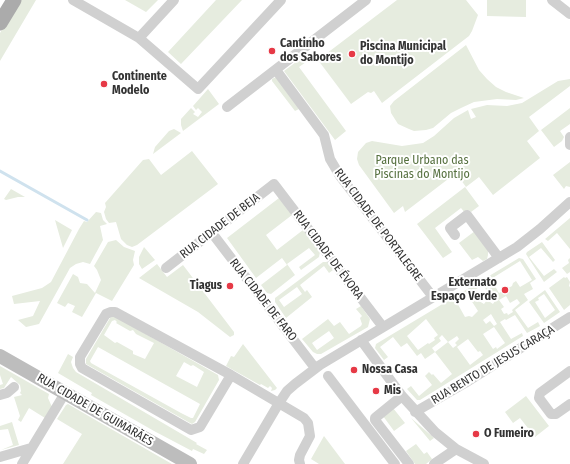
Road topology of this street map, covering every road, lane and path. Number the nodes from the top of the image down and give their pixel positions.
1 (4, 0) edge
2 (14, 0) edge
3 (73, 0) edge
4 (174, 0) edge
5 (281, 0) edge
6 (366, 0) edge
7 (552, 0) edge
8 (0, 8) edge
9 (570, 14) edge
10 (0, 23) edge
11 (139, 38) junction
12 (276, 70) junction
13 (227, 107) dead end
14 (570, 137) edge
15 (570, 144) edge
16 (274, 184) joint
17 (570, 202) edge
18 (212, 233) junction
19 (455, 236) dead end
20 (500, 258) junction
21 (166, 268) dead end
22 (433, 298) junction
23 (570, 317) edge
24 (383, 327) junction
25 (361, 340) junction
26 (0, 356) edge
27 (315, 368) junction
28 (570, 371) edge
29 (231, 375) junction
30 (328, 376) dead end
31 (14, 388) dead end
32 (65, 393) junction
33 (0, 395) edge
34 (402, 396) junction
35 (279, 403) junction
36 (570, 404) edge
37 (415, 412) junction
38 (31, 448) junction
39 (456, 449) junction
40 (0, 457) edge
41 (22, 464) edge
42 (190, 464) edge
43 (243, 464) edge
44 (300, 464) edge
45 (396, 464) edge
46 (409, 464) edge
47 (434, 464) edge
48 (484, 464) edge

1 - 8 main road
2 - 10 main road
3 - 11 street
4 - 11 street
5 - 11 street
6 - 12 street
7 - 9 street
12 - 13 street
12 - 22 street, RUA CIDADE DE PORTALEGRE
14 - 15 street
16 - 18 street, RUA CIDADE DE BEJA
16 - 24 street, RUA CIDADE DE ÉVORA
17 - 20 street
18 - 21 street, RUA CIDADE DE BEJA
18 - 27 street, RUA CIDADE DE FARO
19 - 20 street
20 - 22 street
22 - 24 street
23 - 37 street, RUA BENTO DE JESUS CARAÇA
24 - 25 street
25 - 27 street
25 - 34 street
26 - 32 main road, RUA CIDADE DE GUIMARÃES
27 - 35 street
28 - 36 street
29 - 29 street
29 - 35 street
30 - 45 street
31 - 33 street
32 - 38 street
32 - 42 main road, RUA CIDADE DE GUIMARÃES
34 - 37 street
34 - 46 street
35 - 43 street
35 - 44 street
37 - 39 street
38 - 40 street
38 - 41 street
39 - 47 street
39 - 48 street

